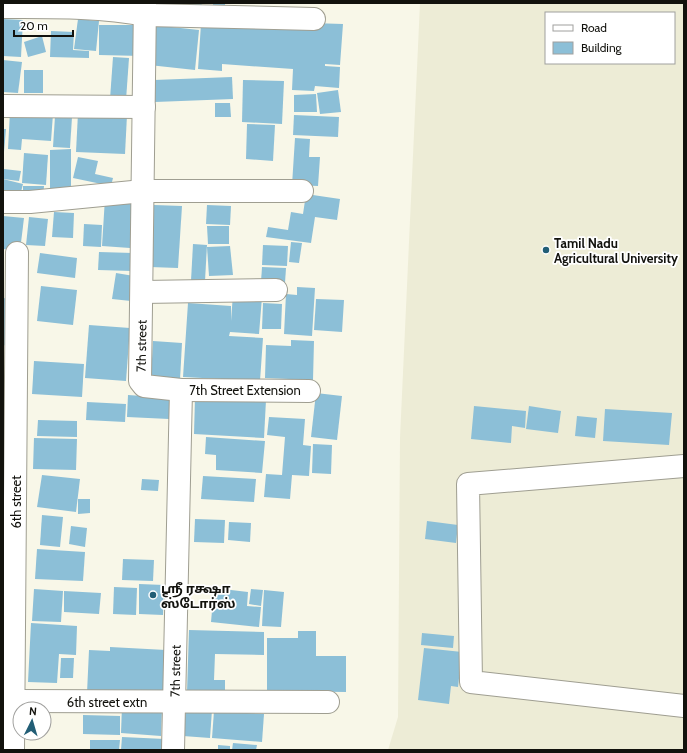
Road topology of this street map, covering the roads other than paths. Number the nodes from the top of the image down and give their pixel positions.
1 (43, 4) edge
2 (3, 7) edge
3 (146, 9) edge
4 (314, 19) dead end
5 (3, 106) edge
6 (144, 107) junction
7 (143, 191) junction
8 (302, 191) dead end
9 (3, 202) edge
10 (18, 253) dead end
11 (276, 290) dead end
12 (142, 292) junction
13 (181, 390) junction
14 (310, 390) dead end
15 (10, 405) edge
16 (684, 466) edge
17 (15, 701) edge
18 (52, 701) edge
19 (328, 702) dead end
20 (174, 703) junction
21 (684, 706) edge
22 (173, 750) edge

1 - 2 street
1 - 3 street
3 - 4 street
3 - 6 street, 7th street
5 - 6 street
6 - 7 street, 7th street
7 - 8 street
7 - 9 street
7 - 12 street, 7th street
10 - 15 street, 6th street
11 - 12 street
12 - 13 street, 7th street
13 - 14 street, 7th Street Extension
13 - 20 street, 7th street
15 - 17 street, 6th street
16 - 21 street
18 - 20 street, 6th street extn
19 - 20 street, 6th street extn
20 - 22 street, 7th street

